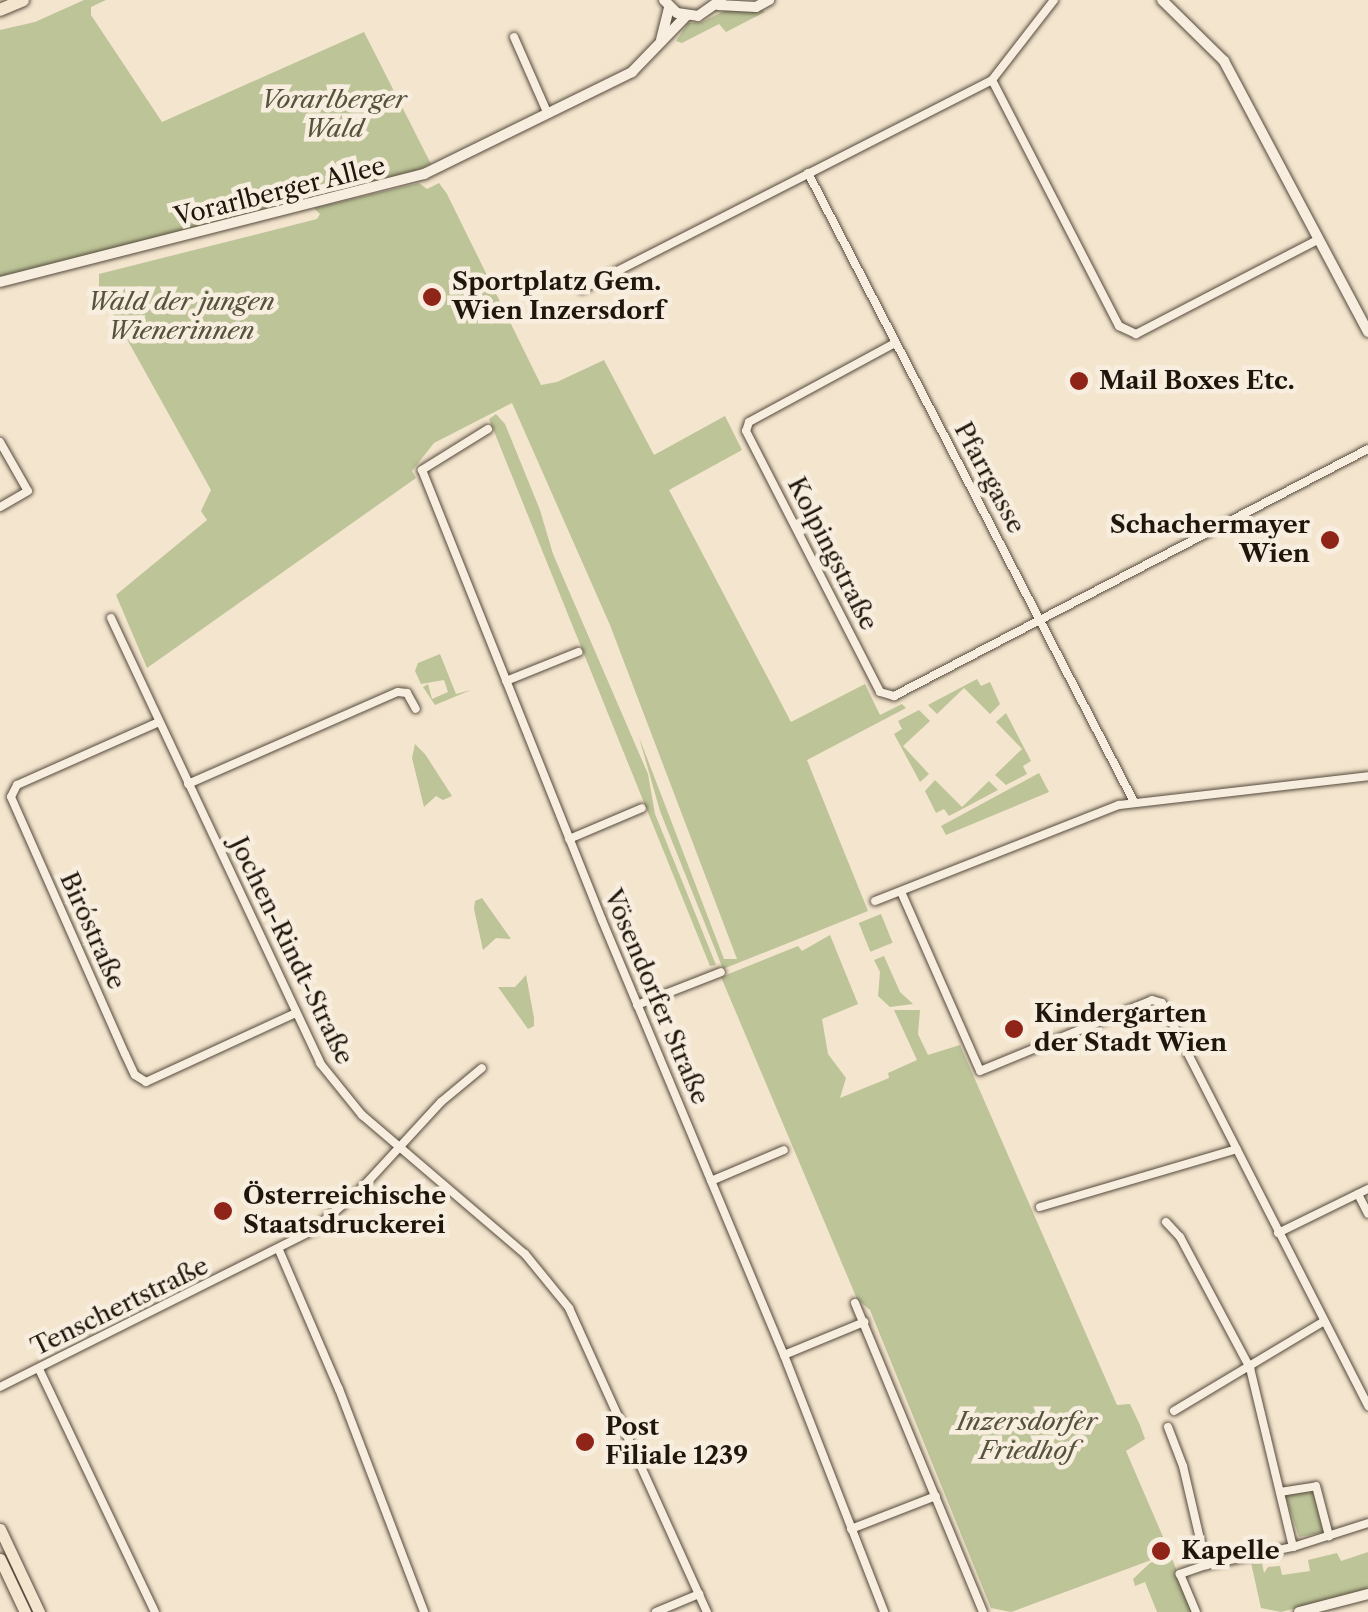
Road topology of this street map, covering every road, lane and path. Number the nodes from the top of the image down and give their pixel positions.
1 (22, 0) edge
2 (770, 0) edge
3 (1054, 0) edge
4 (1162, 0) edge
5 (719, 3) edge
6 (666, 4) edge
7 (0, 10) edge
8 (686, 16) junction
9 (514, 36) dead end
10 (660, 45) junction
11 (992, 80) junction
12 (549, 115) junction
13 (808, 173) junction
14 (1318, 239) junction
15 (0, 282) edge
16 (582, 290) dead end
17 (1368, 332) edge
18 (895, 343) junction
19 (488, 430) dead end
20 (0, 442) edge
21 (1368, 448) edge
22 (0, 507) edge
23 (111, 618) dead end
24 (1040, 619) junction
25 (578, 652) dead end
26 (506, 680) junction
27 (416, 708) dead end
28 (159, 722) junction
29 (1368, 776) edge
30 (188, 784) junction
31 (1134, 802) junction
32 (642, 808) dead end
33 (569, 839) junction
34 (902, 894) junction
35 (875, 901) dead end
36 (721, 972) dead end
37 (637, 1005) junction
38 (294, 1014) junction
39 (482, 1068) dead end
40 (398, 1147) junction
41 (1237, 1149) junction
42 (784, 1150) dead end
43 (710, 1180) junction
44 (1368, 1189) edge
45 (1358, 1194) junction
46 (1040, 1206) dead end
47 (1368, 1214) edge
48 (1166, 1222) dead end
49 (1278, 1233) junction
50 (280, 1250) junction
51 (856, 1303) dead end
52 (864, 1322) junction
53 (1323, 1322) junction
54 (784, 1355) junction
55 (1250, 1368) junction
56 (39, 1369) junction
57 (0, 1387) edge
58 (1368, 1406) edge
59 (1174, 1412) dead end
60 (1168, 1427) dead end
61 (1280, 1492) junction
62 (936, 1496) junction
63 (1368, 1523) edge
64 (0, 1529) edge
65 (851, 1529) junction
66 (1329, 1536) junction
67 (1293, 1547) junction
68 (0, 1559) edge
69 (1206, 1564) junction
70 (699, 1594) junction
71 (1368, 1594) edge
72 (26, 1612) edge
73 (40, 1612) edge
74 (155, 1612) edge
75 (424, 1612) edge
76 (656, 1612) edge
77 (707, 1612) edge
78 (884, 1612) edge
79 (983, 1612) edge
80 (1196, 1612) edge
81 (1299, 1612) edge

1 - 7 highway
2 - 5 main road
3 - 11 street
4 - 14 main road
5 - 8 main road
6 - 8 main road
6 - 10 main road
8 - 10 main road, Vorarlberger Allee
9 - 12 street
10 - 12 main road, Vorarlberger Allee
11 - 13 street
11 - 14 street
12 - 15 main road, Vorarlberger Allee
13 - 16 street
13 - 18 street, Pfarrgasse
14 - 17 main road
18 - 24 street, Pfarrgasse
18 - 24 street, Kolpingstraße
19 - 26 street, Vösendorfer Straße
20 - 22 street
21 - 24 street
23 - 28 street, Jochen-Rindt-Straße
24 - 31 street, Pfarrgasse
25 - 26 street
26 - 33 street, Vösendorfer Straße
27 - 30 street
28 - 30 street, Jochen-Rindt-Straße
28 - 38 street, Biróstraße
29 - 31 street
30 - 38 street, Jochen-Rindt-Straße
31 - 34 street
32 - 33 street
33 - 37 street, Vösendorfer Straße
34 - 35 street
34 - 41 street
36 - 37 street
37 - 43 street, Vösendorfer Straße
38 - 40 street, Jochen-Rindt-Straße
39 - 40 street, Tenschertstraße
40 - 50 street, Tenschertstraße
40 - 70 street, Jochen-Rindt-Straße
41 - 46 street
41 - 49 street
42 - 43 street
43 - 54 street, Vösendorfer Straße
44 - 45 street
45 - 47 street
45 - 49 street
48 - 55 street
49 - 53 street
50 - 56 street, Tenschertstraße
50 - 75 street
51 - 52 street
52 - 54 street
52 - 62 street
53 - 55 street
53 - 58 street
54 - 65 street, Vösendorfer Straße
55 - 59 street
55 - 61 street
56 - 57 street, Tenschertstraße
56 - 74 street
60 - 69 street
61 - 66 street
61 - 67 street
62 - 65 street
62 - 79 street
63 - 66 street
64 - 73 main road
65 - 78 street, Vösendorfer Straße
66 - 67 street
67 - 69 street
68 - 72 main road
69 - 80 street
70 - 76 street
70 - 77 street, Jochen-Rindt-Straße
71 - 81 main road

